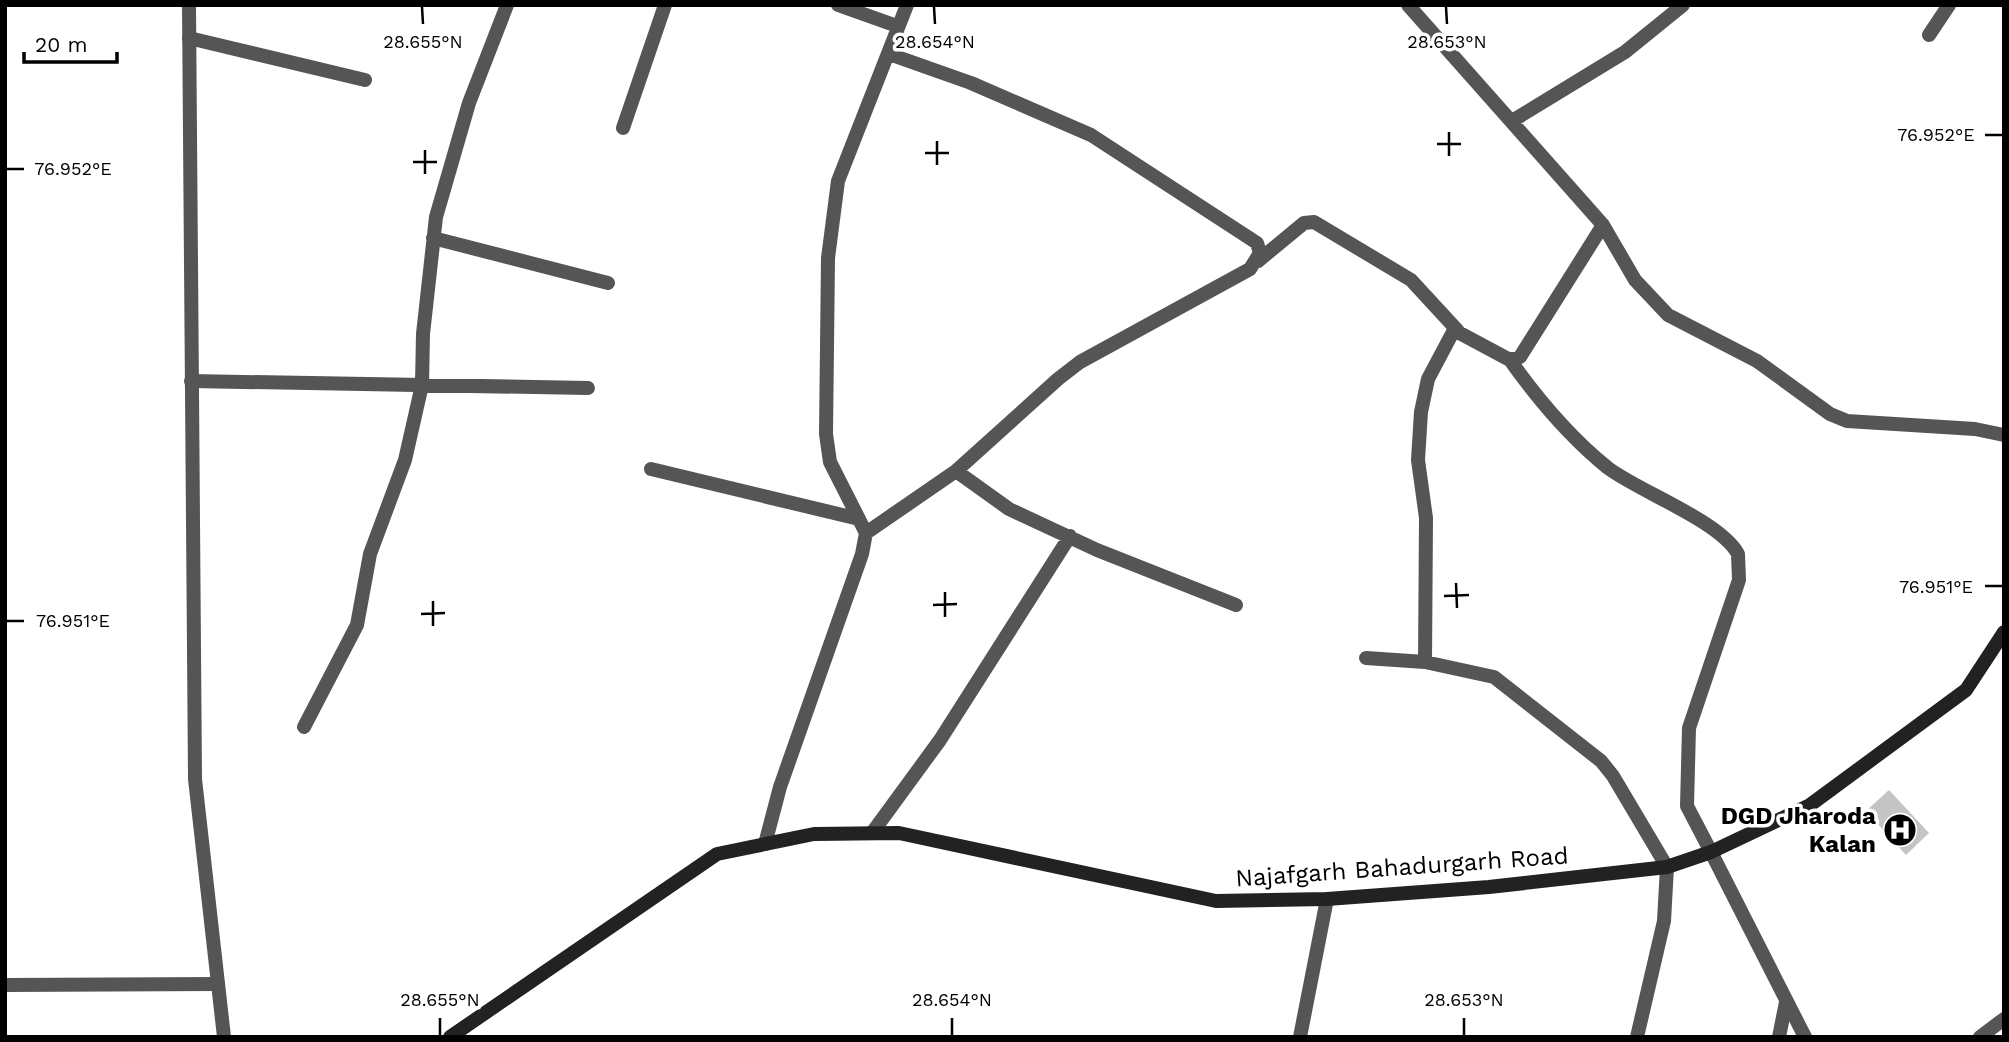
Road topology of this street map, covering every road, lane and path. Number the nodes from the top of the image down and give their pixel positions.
1 (189, 5) edge
2 (507, 5) edge
3 (665, 5) edge
4 (838, 5) edge
5 (907, 5) edge
6 (1408, 5) edge
7 (1683, 5) edge
8 (1949, 5) edge
9 (897, 26) junction
10 (1929, 35) dead end
11 (188, 38) junction
12 (889, 54) junction
13 (365, 80) dead end
14 (1512, 121) junction
15 (623, 128) dead end
16 (1603, 225) junction
17 (433, 238) junction
18 (1258, 261) junction
19 (608, 283) dead end
20 (1458, 331) junction
21 (1510, 360) junction
22 (191, 381) junction
23 (422, 385) junction
24 (588, 388) dead end
25 (2003, 433) edge
26 (651, 469) dead end
27 (956, 471) junction
28 (863, 526) junction
29 (1070, 537) junction
30 (1236, 605) dead end
31 (2004, 632) edge
32 (1366, 658) dead end
33 (1425, 662) junction
34 (304, 727) dead end
35 (872, 834) junction
36 (765, 844) junction
37 (1711, 852) junction
38 (1667, 867) junction
39 (1327, 899) junction
40 (218, 984) junction
41 (5, 985) edge
42 (1786, 1002) junction
43 (2004, 1019) edge
44 (225, 1037) edge
45 (450, 1037) edge
46 (1300, 1037) edge
47 (1637, 1037) edge
48 (1779, 1037) edge
49 (1805, 1037) edge
50 (1980, 1037) edge

1 - 11 street
2 - 17 street
3 - 15 street
4 - 9 street
5 - 9 street
6 - 14 street
7 - 14 street
8 - 10 street
9 - 12 street
11 - 13 street
11 - 22 street
12 - 18 street
12 - 28 street
14 - 16 street
16 - 21 street
16 - 25 street
17 - 19 street
17 - 23 street
18 - 20 street
18 - 27 street
20 - 21 street
20 - 33 street
21 - 37 street
22 - 23 street
22 - 40 street
23 - 24 street
23 - 34 street
26 - 28 street
27 - 28 street
27 - 29 street
28 - 36 street
29 - 30 street
29 - 35 street
31 - 37 main road, Najafgarh Bahadurgarh Road
32 - 33 street
33 - 38 street
35 - 36 main road, Najafgarh Bahadurgarh Road
35 - 39 main road, Najafgarh Bahadurgarh Road
36 - 45 main road, Najafgarh Bahadurgarh Road
37 - 38 main road, Najafgarh Bahadurgarh Road
37 - 42 street
38 - 39 main road, Najafgarh Bahadurgarh Road
38 - 47 street
39 - 46 street
40 - 41 street
40 - 44 street
42 - 48 street
42 - 49 street
43 - 50 street

